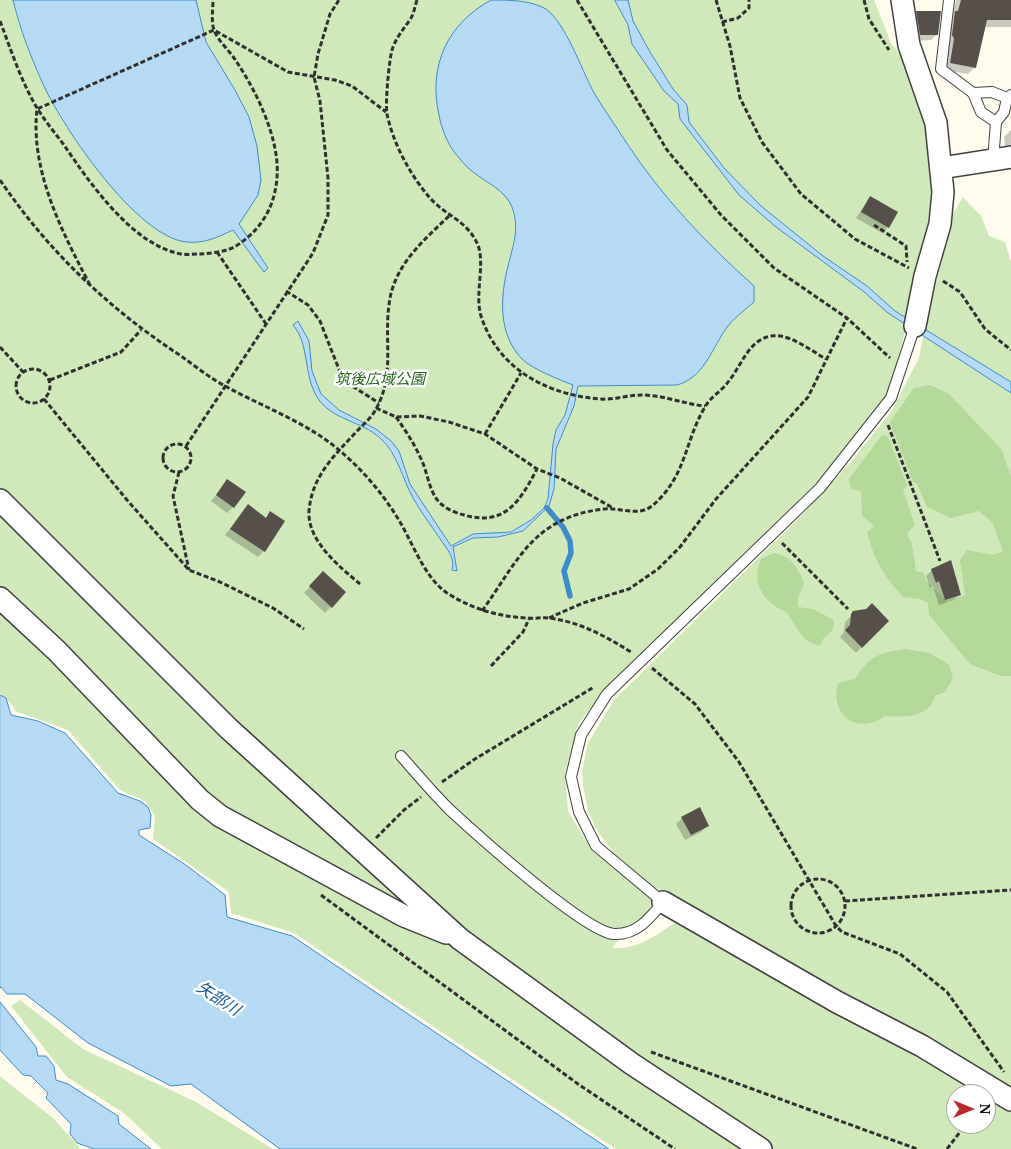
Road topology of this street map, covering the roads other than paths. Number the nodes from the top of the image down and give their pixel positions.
1 (902, 0) edge
2 (949, 0) edge
3 (973, 93) junction
4 (1009, 97) edge
5 (996, 122) junction
6 (1002, 159) edge
7 (941, 168) junction
8 (915, 326) joint
9 (0, 500) edge
10 (0, 598) edge
11 (402, 756) dead end
12 (663, 902) junction
13 (460, 939) junction
14 (1011, 1100) edge
15 (760, 1149) edge

1 - 7 street
2 - 3 lane
3 - 4 lane
3 - 5 lane
4 - 5 lane
5 - 6 lane
6 - 7 street
7 - 8 street
8 - 12 lane
9 - 13 street
10 - 13 street
11 - 12 lane
12 - 14 street
13 - 15 street

